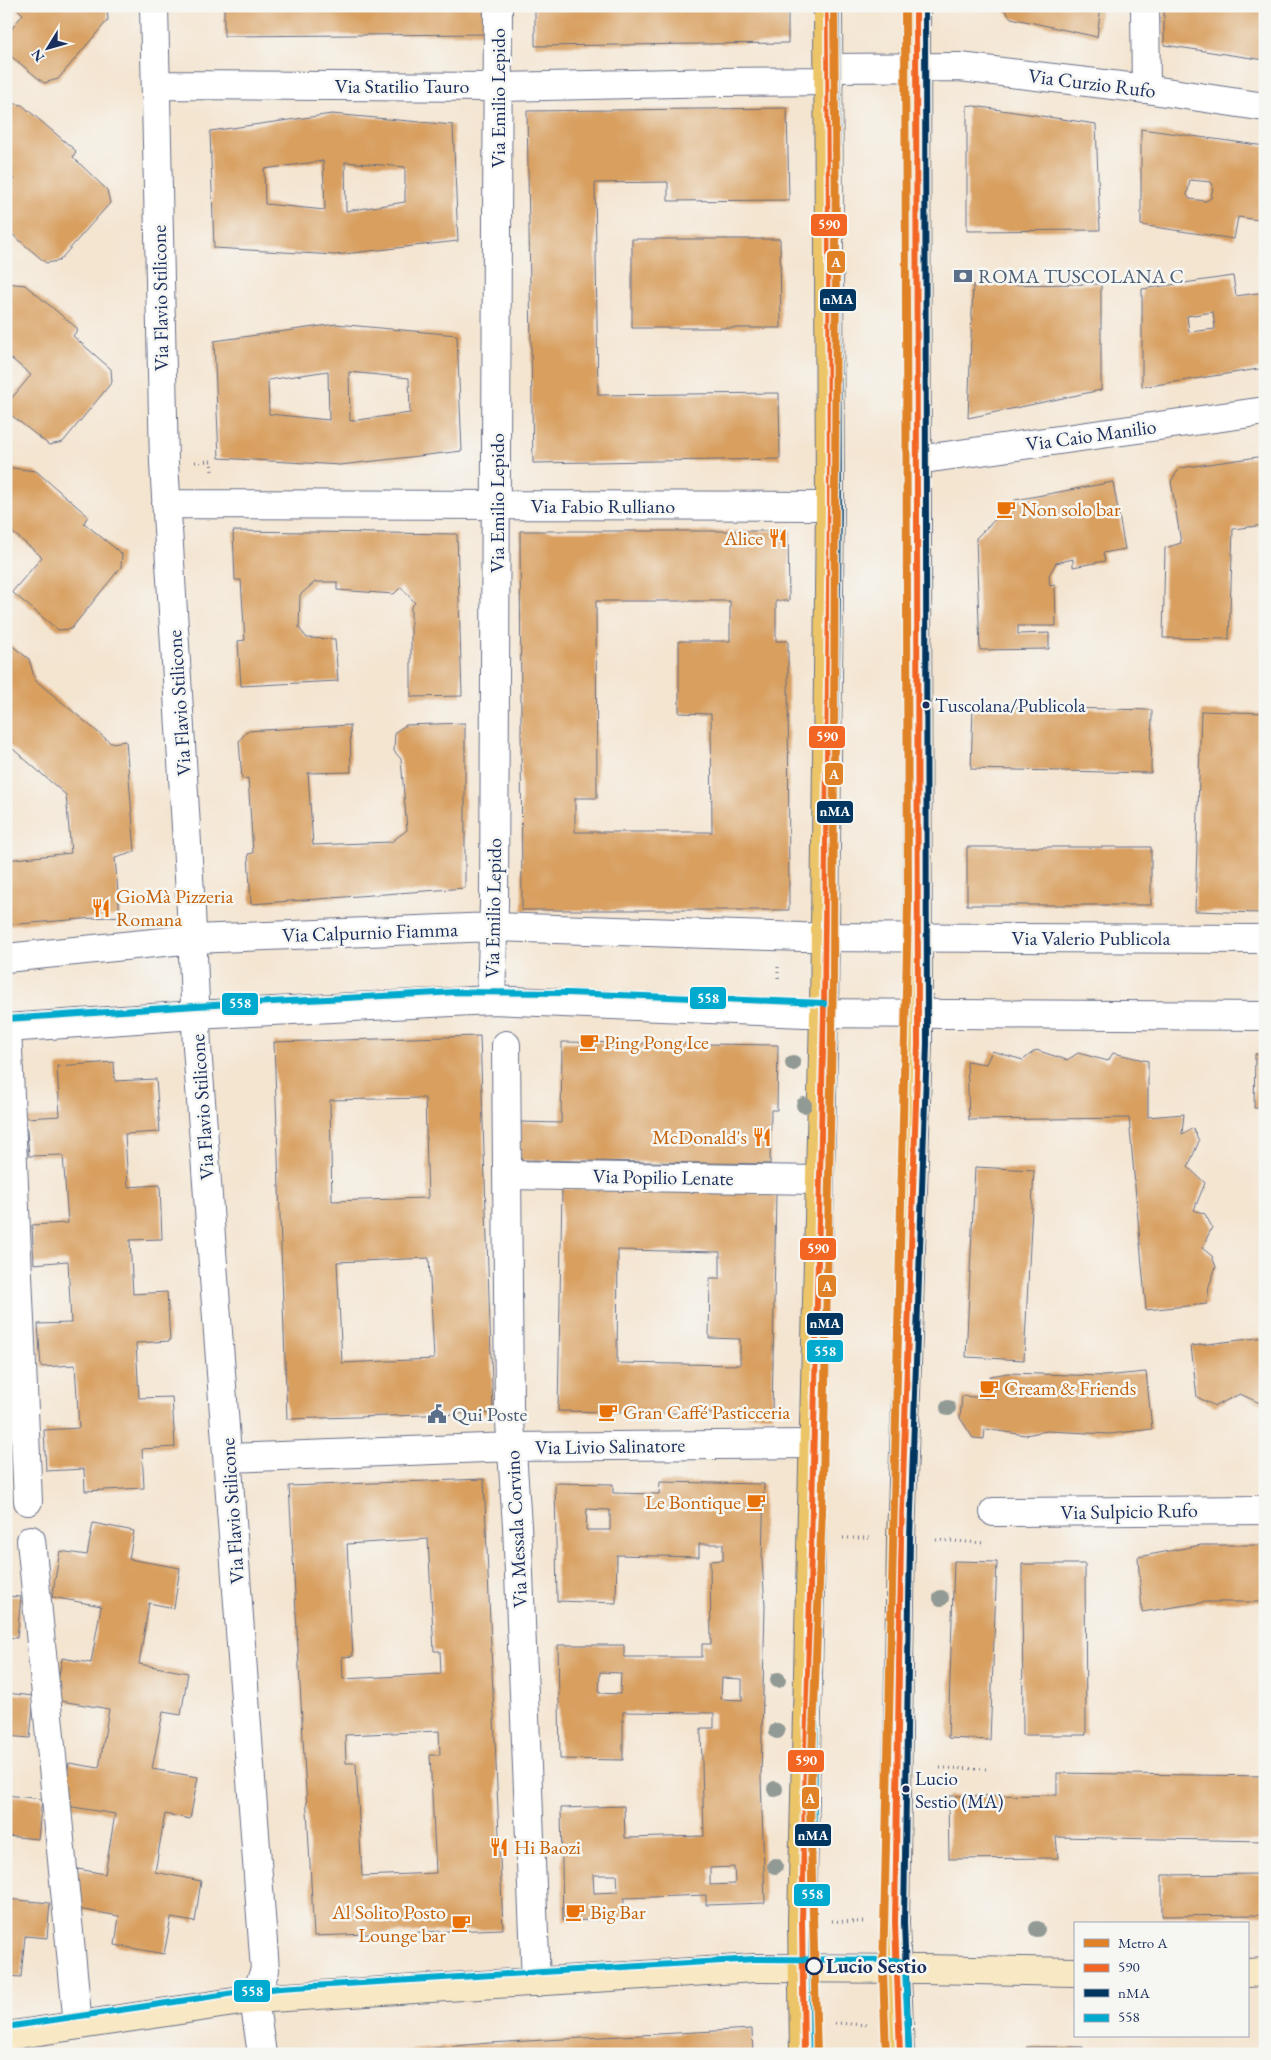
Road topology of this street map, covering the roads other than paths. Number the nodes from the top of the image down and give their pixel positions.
1 (154, 6) edge
2 (498, 6) edge
3 (828, 6) edge
4 (916, 6) edge
5 (1145, 6) edge
6 (918, 69) junction
7 (829, 75) junction
8 (156, 85) junction
9 (498, 87) junction
10 (1146, 89) junction
11 (1265, 107) edge
12 (1265, 411) edge
13 (917, 460) junction
14 (166, 504) junction
15 (496, 506) junction
16 (830, 506) junction
17 (493, 927) junction
18 (824, 937) junction
19 (918, 938) junction
20 (193, 939) junction
21 (1265, 939) edge
22 (6, 958) edge
23 (491, 1000) junction
24 (824, 1012) junction
25 (918, 1012) junction
26 (195, 1014) junction
27 (1265, 1016) edge
28 (7, 1028) edge
29 (506, 1045) dead end
30 (507, 1175) junction
31 (820, 1180) junction
32 (812, 1444) junction
33 (511, 1447) junction
34 (228, 1458) junction
35 (28, 1501) dead end
36 (1265, 1510) edge
37 (994, 1512) dead end
38 (31, 1540) dead end
39 (802, 1968) junction
40 (896, 1968) junction
41 (1074, 1972) edge
42 (1265, 1972) edge
43 (1248, 1973) edge
44 (536, 1982) junction
45 (254, 1999) junction
46 (78, 2025) junction
47 (6, 2036) edge
48 (262, 2054) edge
49 (804, 2054) edge
50 (900, 2054) edge

1 - 8 street, Via Flavio Stilicone
2 - 9 street, Via Emilio Lepido
3 - 7 main road
4 - 6 main road
5 - 10 street
6 - 7 street, Via Curzio Rufo
6 - 10 street, Via Curzio Rufo
6 - 13 main road
7 - 9 street, Via Statilio Tauro
7 - 16 main road
8 - 9 street, Via Statilio Tauro
8 - 14 street, Via Flavio Stilicone
9 - 15 street, Via Emilio Lepido
10 - 11 street, Via Curzio Rufo
12 - 13 street, Via Caio Manilio
13 - 19 main road
14 - 15 street, Via Fabio Rulliano
14 - 20 street, Via Flavio Stilicone
15 - 16 street, Via Fabio Rulliano
15 - 17 street, Via Emilio Lepido
16 - 18 main road
17 - 18 street, Via Calpurnio Fiamma
17 - 20 street, Via Calpurnio Fiamma
17 - 23 street, Via Emilio Lepido
18 - 19 street, Via Valerio Publicola
18 - 24 main road
19 - 21 street, Via Valerio Publicola
19 - 25 main road
20 - 22 street, Via Calpurnio Fiamma
20 - 26 street, Via Flavio Stilicone
23 - 24 street
23 - 26 street
24 - 25 street
24 - 31 main road
25 - 27 street
25 - 40 main road
26 - 28 street
26 - 34 street, Via Flavio Stilicone
28 - 35 street
29 - 30 street, Via Messala Corvino
30 - 31 street, Via Popilio Lenate
30 - 33 street, Via Messala Corvino
31 - 32 main road
32 - 33 street, Via Livio Salinatore
32 - 39 main road
33 - 34 street, Via Livio Salinatore
33 - 44 street, Via Messala Corvino
34 - 45 street, Via Flavio Stilicone
36 - 37 street, Via Sulpicio Rufo
38 - 46 street
39 - 40 street
39 - 44 street
39 - 49 main road
40 - 41 street
40 - 50 main road
42 - 43 street
44 - 45 street
45 - 46 street
45 - 48 street, Via Flavio Stilicone
46 - 47 street

